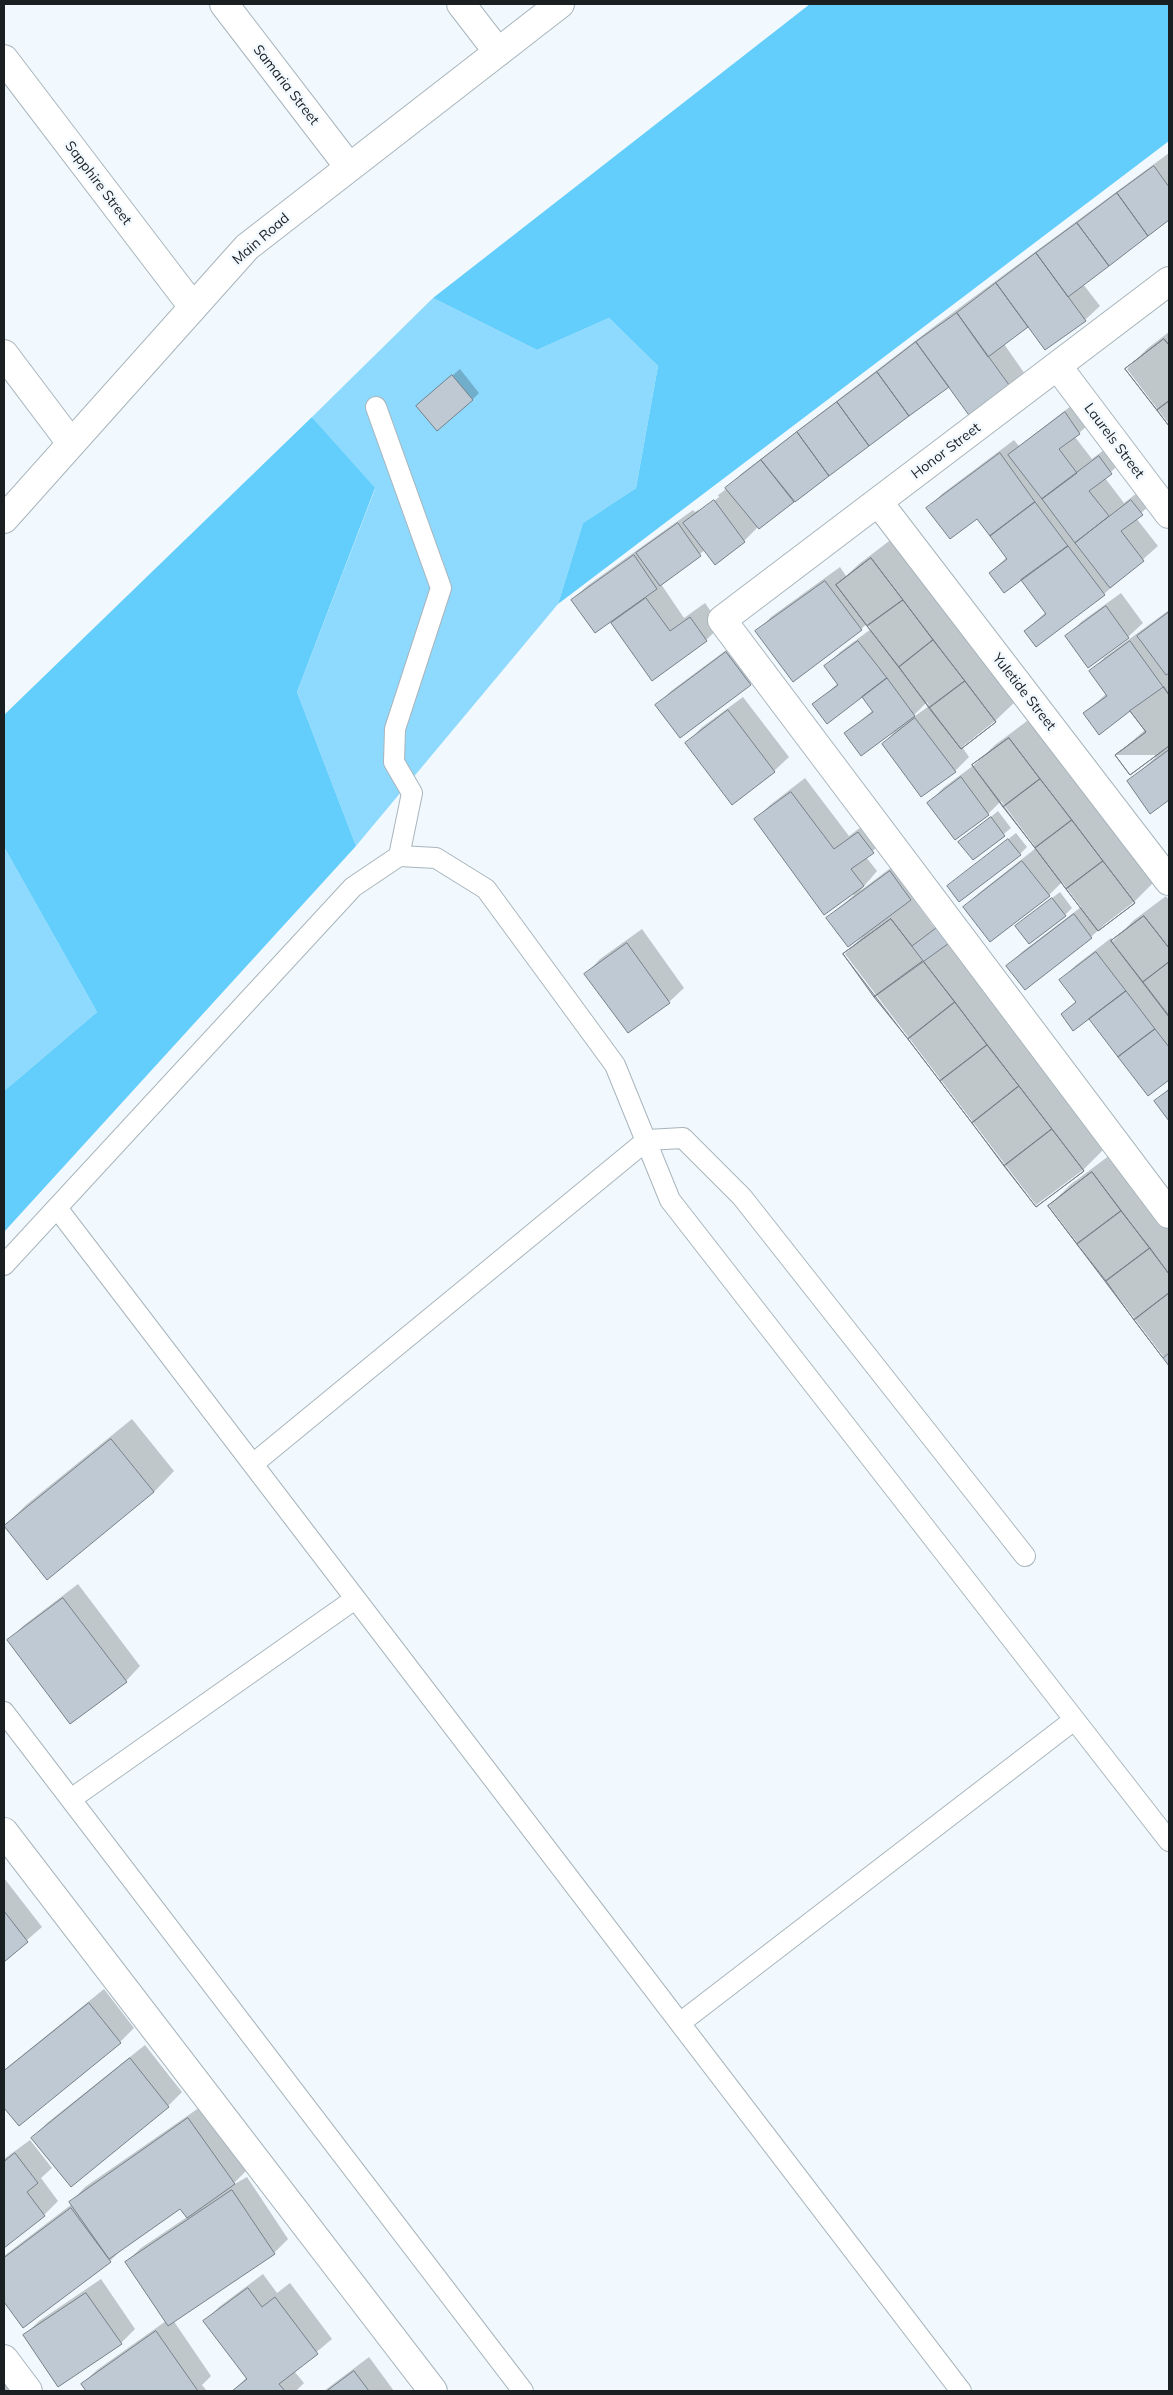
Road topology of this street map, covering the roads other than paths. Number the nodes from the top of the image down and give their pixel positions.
1 (224, 4) edge
2 (461, 4) edge
3 (560, 4) edge
4 (498, 52) junction
5 (4, 59) edge
6 (349, 166) junction
7 (1169, 281) edge
8 (193, 307) junction
9 (4, 354) edge
10 (1058, 367) junction
11 (376, 407) dead end
12 (72, 443) junction
13 (878, 503) junction
14 (1169, 514) edge
15 (4, 519) edge
16 (399, 856) junction
17 (1169, 881) edge
18 (647, 1140) junction
19 (1165, 1201) edge
20 (56, 1208) junction
21 (4, 1265) edge
22 (253, 1464) junction
23 (1025, 1556) dead end
24 (355, 1599) junction
25 (4, 1712) edge
26 (1074, 1720) junction
27 (71, 1799) junction
28 (4, 1832) edge
29 (1169, 1841) edge
30 (680, 2023) junction
31 (4, 2359) edge
32 (28, 2391) edge
33 (434, 2391) edge
34 (523, 2391) edge
35 (961, 2391) edge

1 - 6 street, Samaria Street
2 - 4 street
3 - 4 street, Main Road
4 - 6 street, Main Road
5 - 8 street, Sapphire Street
6 - 8 street, Main Road
7 - 10 street, Honor Street
8 - 12 street, Main Road
9 - 12 street
10 - 13 street, Honor Street
10 - 14 street, Laurels Street
11 - 16 lane
12 - 15 street, Main Road
13 - 17 street, Yuletide Street
13 - 19 street, Honor Street
16 - 18 lane
16 - 20 lane
18 - 22 lane
18 - 23 lane
18 - 26 lane
20 - 21 lane
20 - 22 lane
22 - 24 lane
24 - 27 lane
24 - 30 lane
25 - 27 lane
26 - 29 lane
26 - 30 lane
27 - 34 lane
28 - 33 street
30 - 35 lane
31 - 32 street

